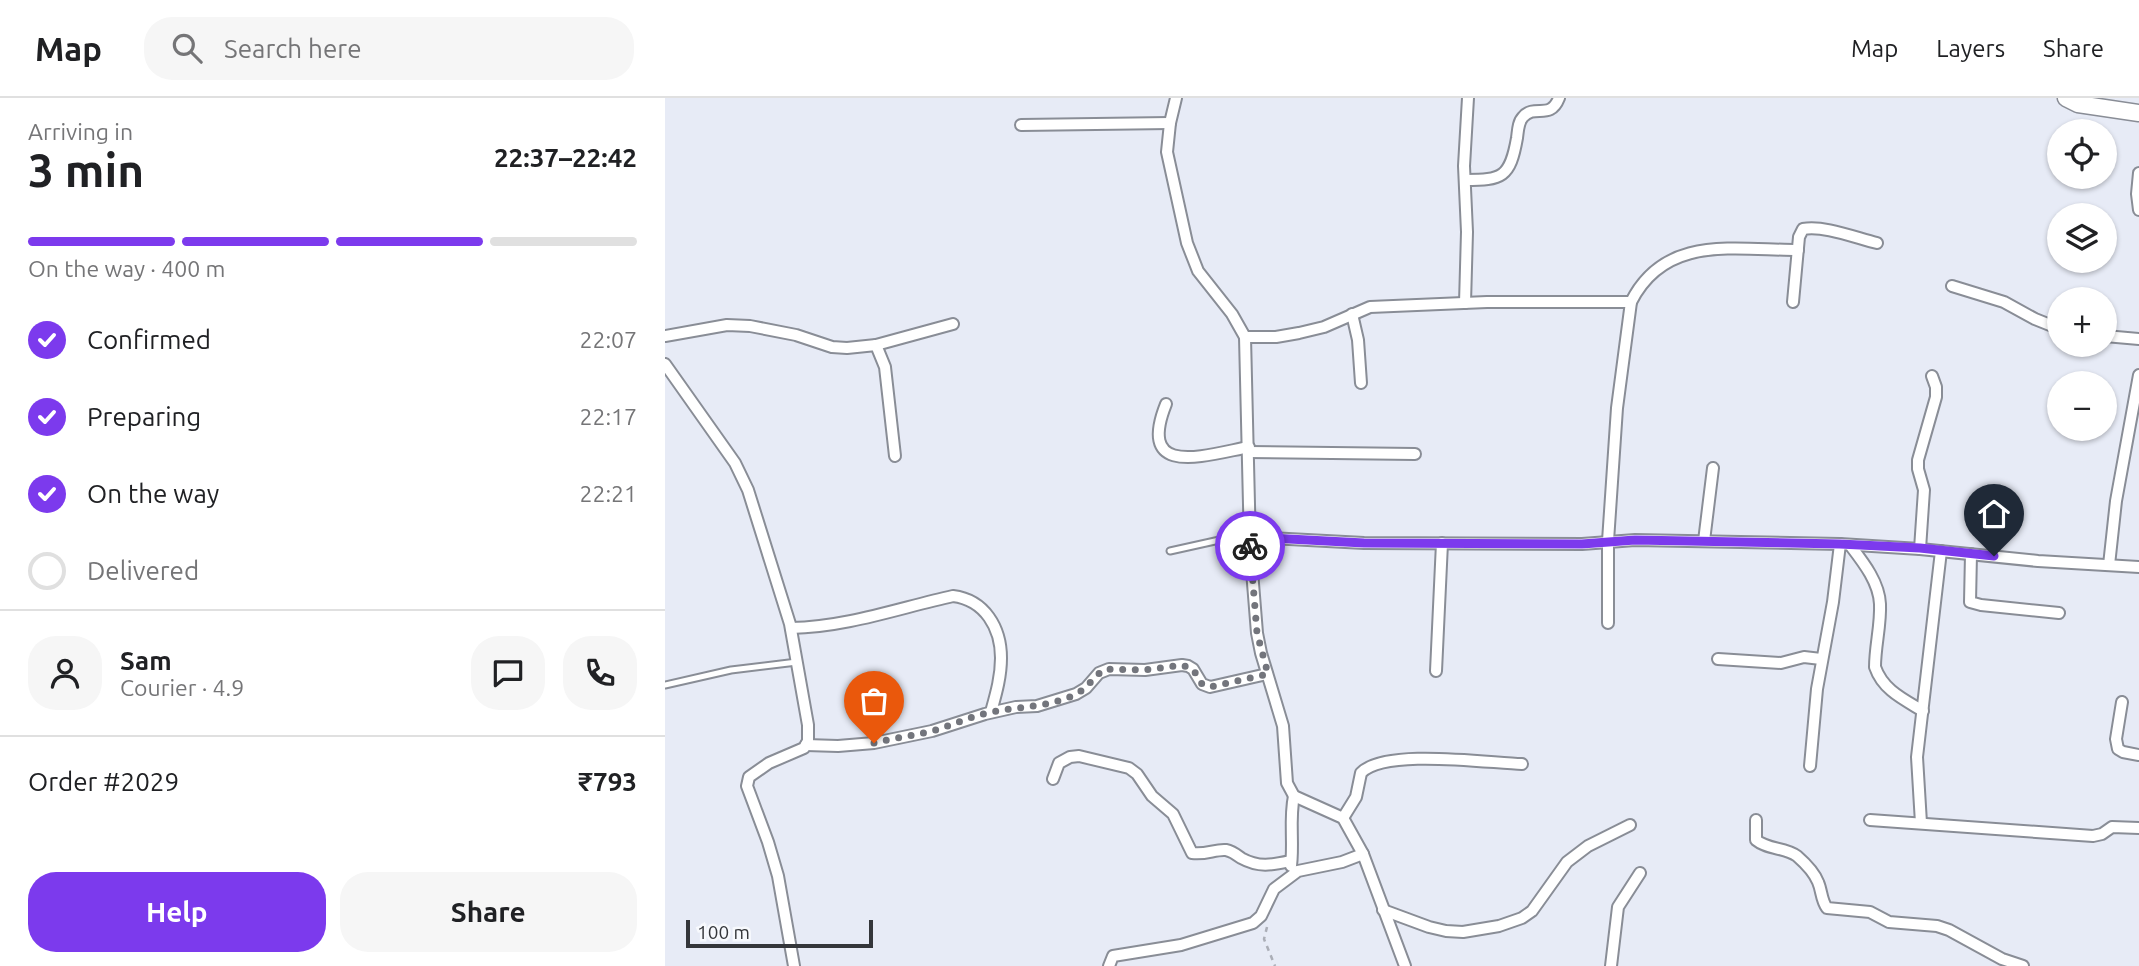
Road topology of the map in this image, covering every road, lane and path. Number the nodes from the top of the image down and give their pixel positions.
1 (1176, 98) edge
2 (1468, 98) edge
3 (1559, 98) edge
4 (2066, 98) edge
5 (2139, 113) edge
6 (1170, 123) junction
7 (1021, 125) dead end
8 (2139, 173) edge
9 (1465, 180) junction
10 (2139, 210) edge
11 (1877, 243) dead end
12 (1798, 250) junction
13 (1952, 286) dead end
14 (1631, 302) junction
15 (1793, 302) dead end
16 (1465, 303) junction
17 (1352, 314) junction
18 (953, 324) dead end
19 (2047, 324) edge
20 (665, 336) edge
21 (1245, 337) junction
22 (2117, 337) edge
23 (2139, 339) edge
24 (876, 345) junction
25 (665, 364) edge
26 (2139, 375) edge
27 (1932, 376) dead end
28 (1361, 383) dead end
29 (1166, 404) dead end
30 (1249, 449) junction
31 (1415, 454) dead end
32 (895, 456) dead end
33 (1713, 468) dead end
34 (1250, 534) junction
35 (1608, 541) junction
36 (1704, 541) junction
37 (1441, 543) junction
38 (1845, 545) junction
39 (1920, 548) junction
40 (1170, 551) dead end
41 (1941, 551) junction
42 (1971, 554) junction
43 (2109, 565) junction
44 (2139, 567) edge
45 (2059, 612) dead end
46 (1608, 623) dead end
47 (791, 628) junction
48 (1719, 659) dead end
49 (1821, 659) junction
50 (797, 662) junction
51 (1436, 671) dead end
52 (1268, 674) junction
53 (665, 685) edge
54 (2122, 702) dead end
55 (1923, 711) junction
56 (991, 712) junction
57 (806, 745) junction
58 (2139, 755) edge
59 (1521, 764) dead end
60 (1810, 766) dead end
61 (1053, 779) dead end
62 (1294, 796) junction
63 (1343, 818) junction
64 (1756, 820) dead end
65 (1870, 820) dead end
66 (1921, 823) junction
67 (1630, 825) dead end
68 (2139, 828) edge
69 (1363, 854) junction
70 (1291, 861) junction
71 (1640, 873) dead end
72 (1288, 877) junction
73 (1383, 910) junction
74 (1267, 927) dead end
75 (794, 966) edge
76 (1109, 966) edge
77 (1275, 966) edge
78 (1405, 966) edge
79 (1611, 966) edge
80 (2023, 966) edge

1 - 6 street
2 - 9 street
3 - 9 street
4 - 5 main road
6 - 7 street
6 - 21 street
8 - 10 street
9 - 16 street
11 - 12 street
12 - 14 street
12 - 15 street
13 - 19 street
14 - 16 street
14 - 35 street
16 - 17 street
17 - 21 street
17 - 28 street
18 - 24 street
20 - 24 street
21 - 30 street
22 - 23 street
24 - 32 street
25 - 47 street
26 - 43 street
27 - 39 street
29 - 30 street
30 - 31 street
30 - 34 street
33 - 36 street
34 - 37 street
34 - 40 lane
34 - 52 street
35 - 36 street
35 - 37 street
35 - 46 street
36 - 38 street
37 - 51 street
38 - 39 street
38 - 49 street
38 - 55 street
39 - 41 street
41 - 42 street
41 - 55 street
42 - 43 street
42 - 45 street
43 - 44 street
47 - 50 street
47 - 56 street
48 - 49 street
49 - 60 street
50 - 53 lane
50 - 57 street
52 - 56 street
52 - 62 street
54 - 58 street
55 - 66 street
56 - 57 street
57 - 75 street
59 - 63 street
61 - 70 street
62 - 63 street
62 - 70 street
63 - 69 street
64 - 80 street
65 - 66 street
66 - 68 street
67 - 73 street
69 - 72 street
69 - 73 street
70 - 72 street
71 - 79 street
72 - 76 street
73 - 78 street
74 - 77 path

